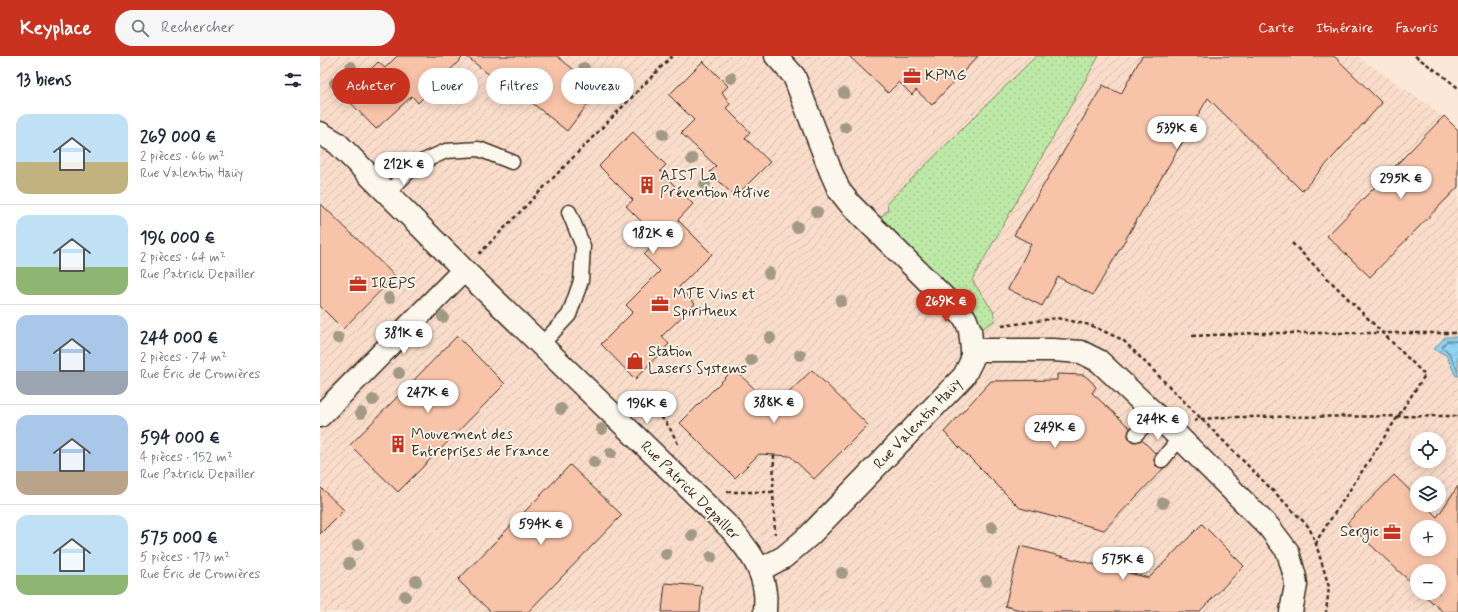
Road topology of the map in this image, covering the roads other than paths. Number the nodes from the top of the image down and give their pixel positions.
1 (776, 56) edge
2 (320, 133) edge
3 (512, 162) dead end
4 (387, 193) junction
5 (569, 212) dead end
6 (464, 270) junction
7 (541, 345) junction
8 (972, 350) junction
9 (1155, 415) junction
10 (320, 416) edge
11 (1136, 434) dead end
12 (1180, 438) junction
13 (1162, 460) dead end
14 (760, 570) junction
15 (765, 612) edge
16 (1291, 612) edge

1 - 8 street, Rue Valentin Haüy
2 - 4 street, Rue Patrick Depailler
3 - 4 lane
4 - 6 street, Rue Patrick Depailler
5 - 7 lane
6 - 7 street, Rue Patrick Depailler
6 - 10 street
7 - 14 street, Rue Patrick Depailler
8 - 9 street
8 - 14 street, Rue Valentin Haüy
9 - 11 lane
9 - 12 street
12 - 13 lane
12 - 16 street
14 - 15 street, Rue Patrick Depailler

